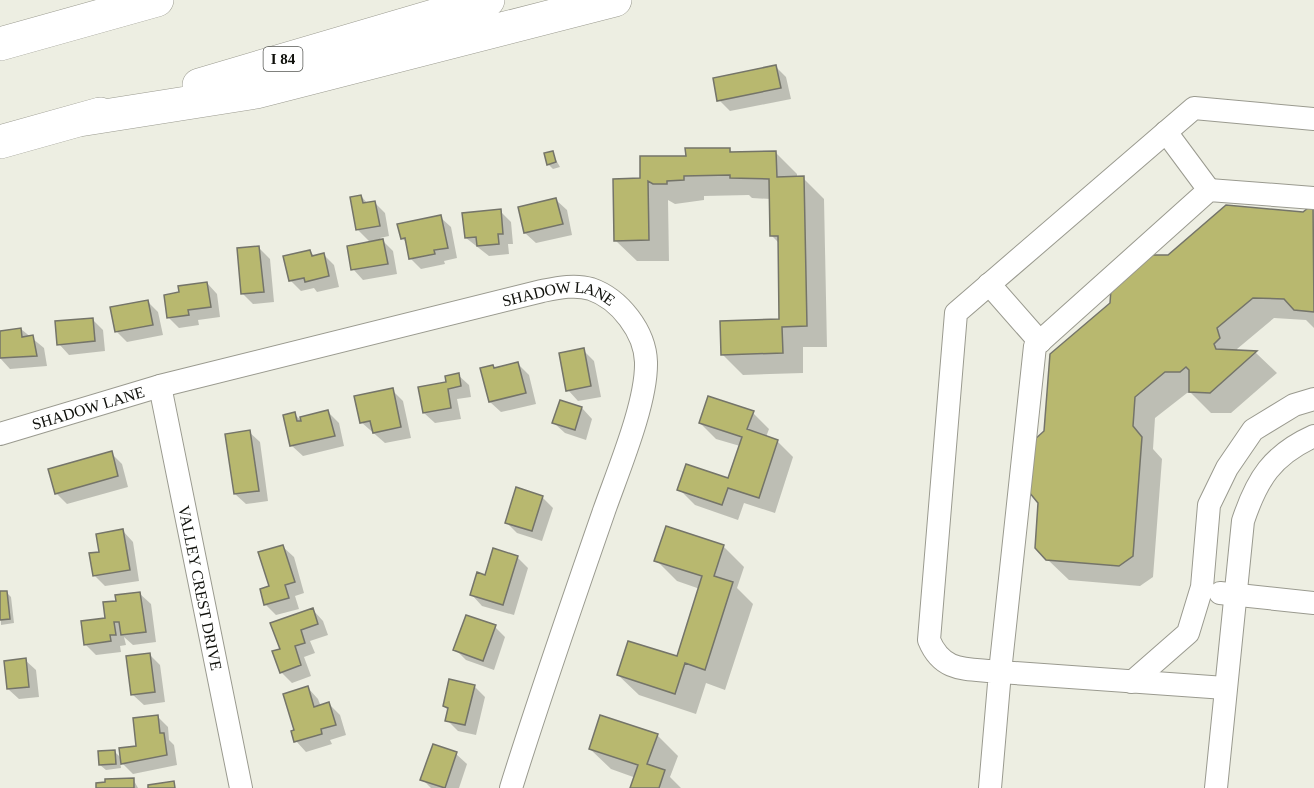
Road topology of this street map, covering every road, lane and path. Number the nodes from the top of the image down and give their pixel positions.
1 (157, 0) edge
2 (488, 0) edge
3 (615, 0) edge
4 (0, 44) edge
5 (1314, 118) edge
6 (79, 120) junction
7 (1166, 132) junction
8 (0, 142) edge
9 (1209, 190) junction
10 (1314, 198) edge
11 (988, 284) junction
12 (1040, 342) junction
13 (160, 386) junction
14 (1314, 399) edge
15 (0, 434) edge
16 (1314, 436) edge
17 (1217, 488) junction
18 (1249, 502) junction
19 (1201, 591) junction
20 (1234, 595) junction
21 (1314, 603) edge
22 (1000, 672) junction
23 (1132, 682) junction
24 (1225, 688) junction
25 (241, 788) edge
26 (511, 788) edge
27 (990, 788) edge
28 (1216, 788) edge

1 - 4 highway
2 - 6 highway, I 84
3 - 6 highway
5 - 7 street
6 - 8 highway, I 84
7 - 9 street
7 - 11 street
9 - 10 street
9 - 12 street
11 - 12 street
11 - 22 street
12 - 22 street
13 - 15 street, SHADOW LANE
13 - 25 street, VALLEY CREST DRIVE
13 - 26 street, SHADOW LANE
14 - 17 street
16 - 18 street
17 - 18 street
17 - 19 street
18 - 20 street
19 - 20 street
19 - 23 street
20 - 21 street
20 - 24 street
22 - 23 street
22 - 27 street
23 - 24 street
24 - 28 street

